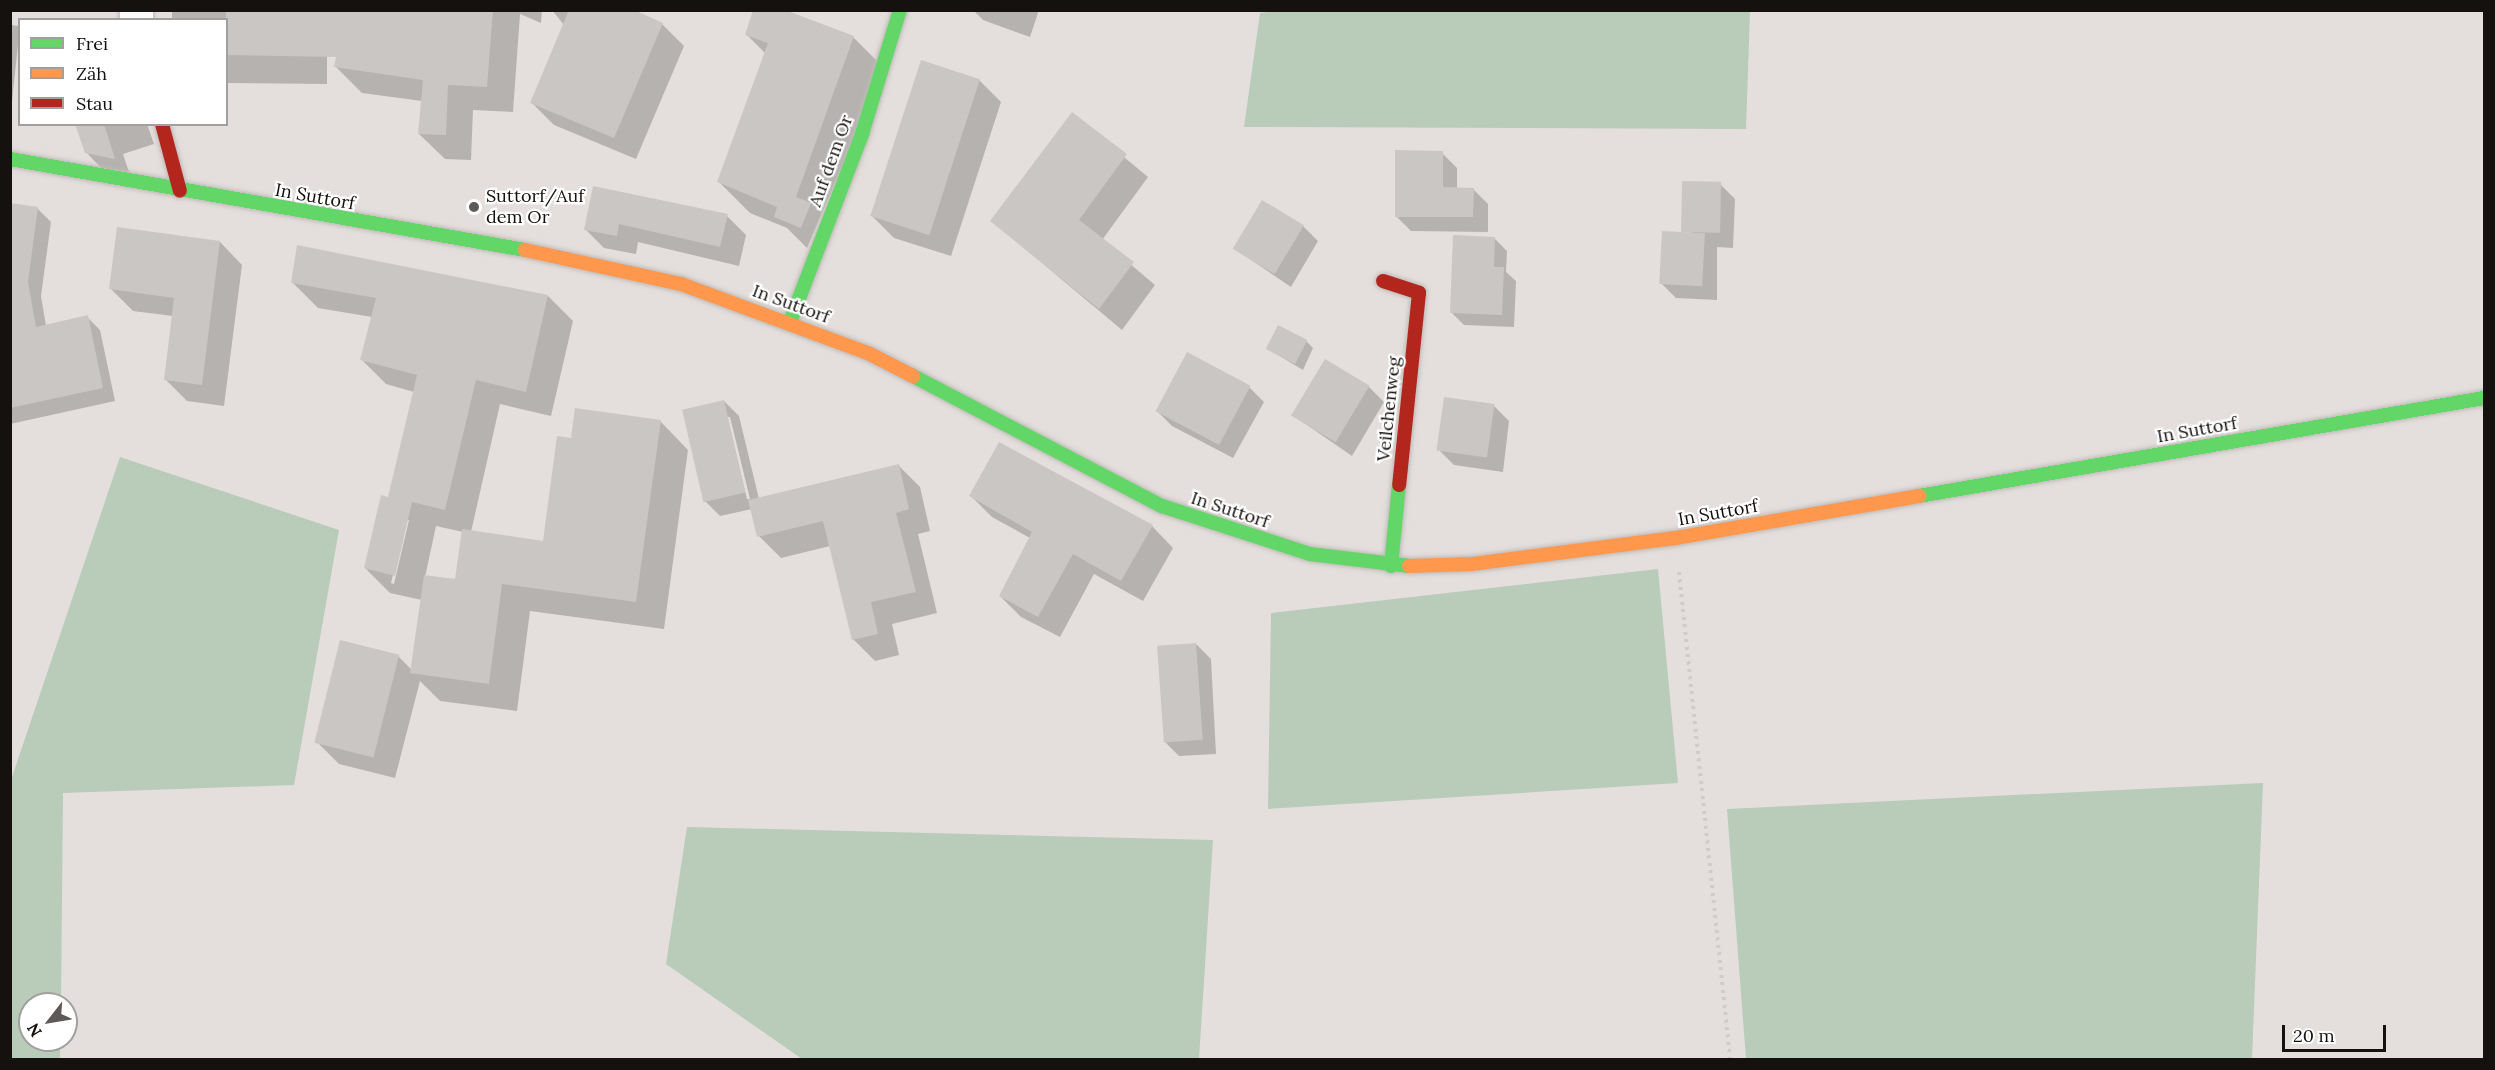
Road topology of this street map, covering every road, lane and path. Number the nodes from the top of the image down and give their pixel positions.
1 (900, 10) edge
2 (163, 126) edge
3 (10, 159) edge
4 (180, 191) junction
5 (1383, 281) dead end
6 (790, 322) junction
7 (2484, 398) edge
8 (1676, 538) junction
9 (1391, 566) junction
10 (1730, 1059) edge

1 - 6 main road, Auf dem Or
2 - 4 main road
3 - 4 main road, In Suttorf
4 - 6 main road, In Suttorf
5 - 9 main road, Veilchenweg
6 - 9 main road, In Suttorf
7 - 8 main road, In Suttorf
8 - 9 main road, In Suttorf
8 - 10 path

